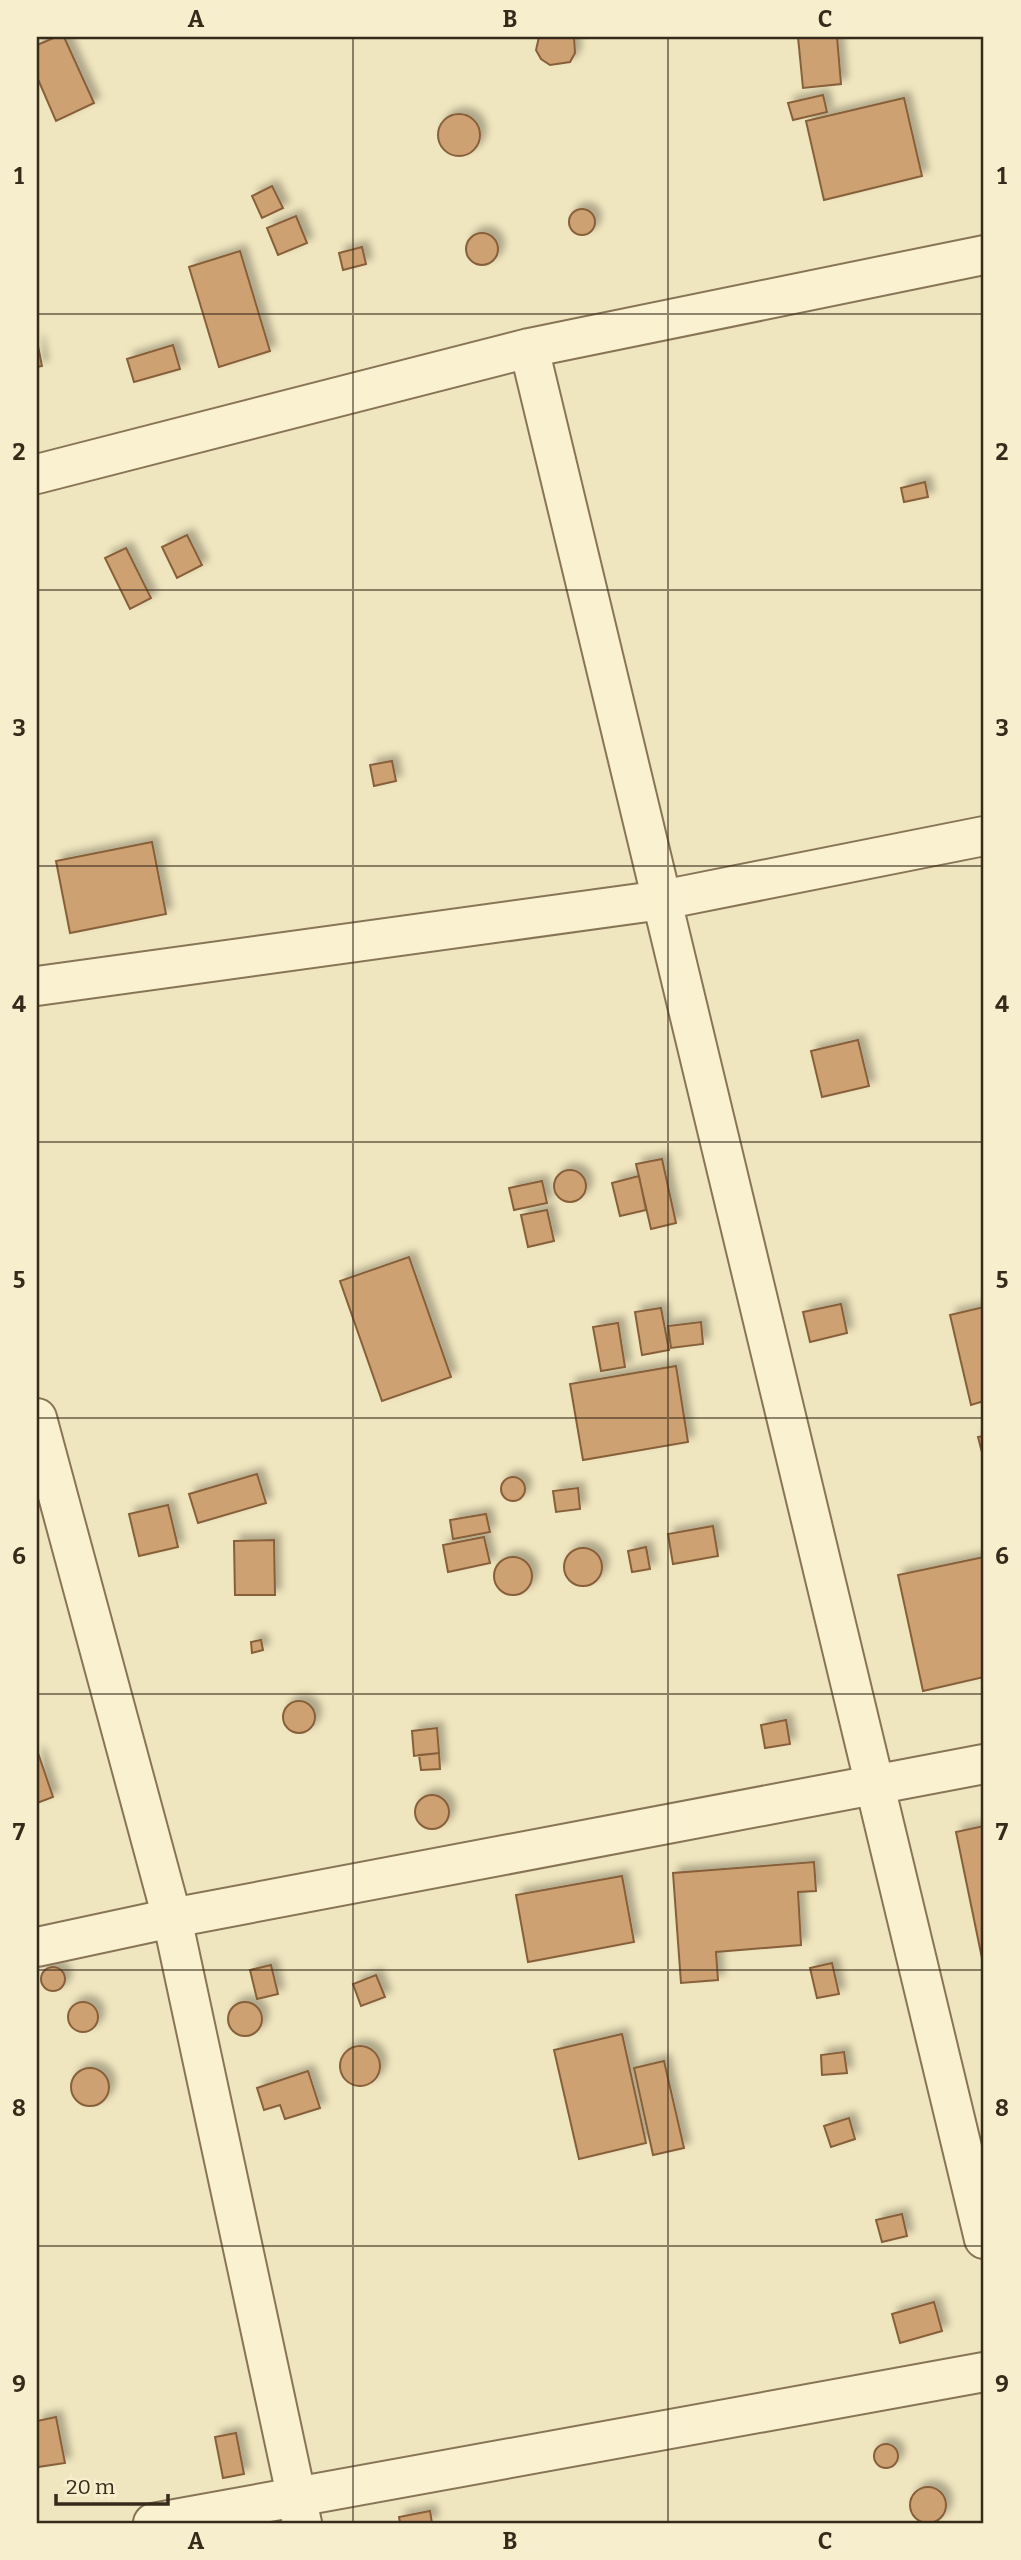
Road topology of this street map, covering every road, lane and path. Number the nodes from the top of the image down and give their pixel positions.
1 (984, 255) edge
2 (529, 348) junction
3 (37, 474) edge
4 (984, 836) edge
5 (662, 900) junction
6 (37, 986) edge
7 (37, 1418) edge
8 (984, 1765) edge
9 (875, 1786) junction
10 (172, 1918) junction
11 (37, 1947) edge
12 (984, 2239) edge
13 (984, 2372) edge
14 (299, 2512) edge
15 (153, 2523) edge

1 - 2 street
2 - 3 street
2 - 5 street
4 - 5 street
5 - 6 street
5 - 9 street
7 - 10 street
8 - 9 street
9 - 10 street
9 - 12 street
10 - 11 street
10 - 14 street
13 - 14 street
14 - 15 street

